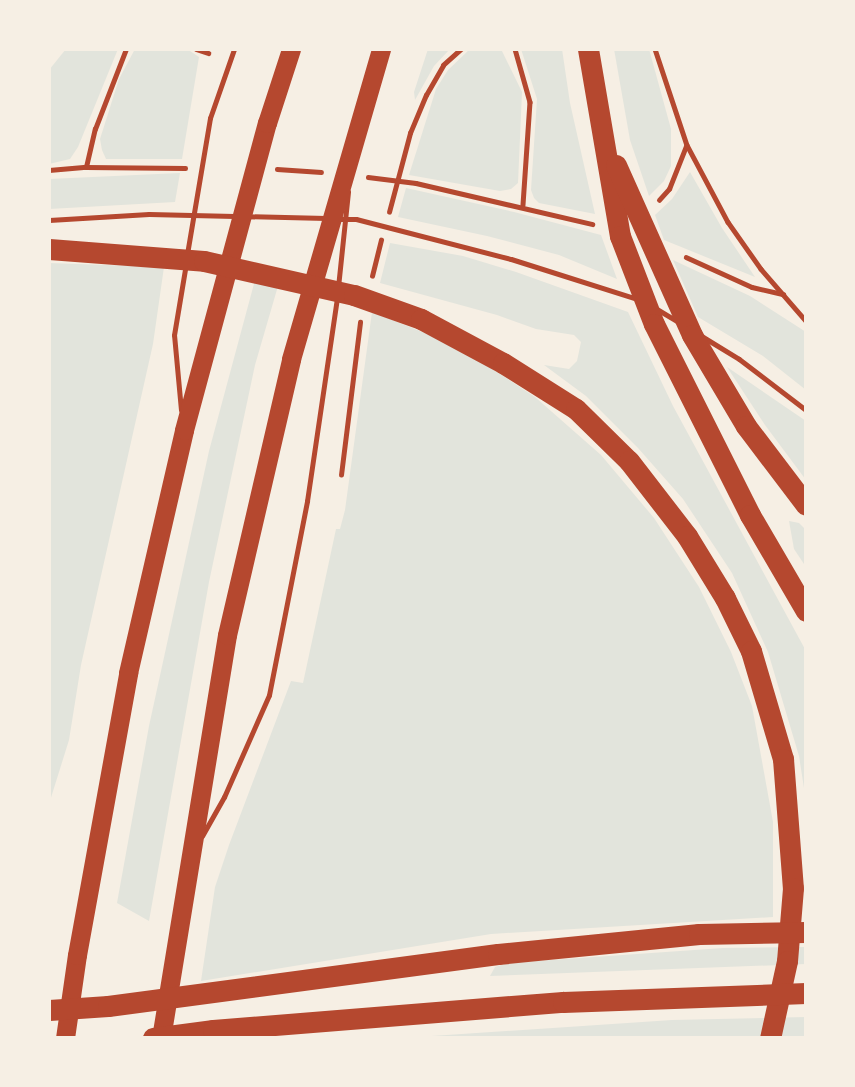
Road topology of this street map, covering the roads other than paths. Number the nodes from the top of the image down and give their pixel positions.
1 (234, 49) edge
2 (291, 49) edge
3 (381, 49) edge
4 (588, 49) edge
5 (600, 124) junction
6 (355, 131) junction
7 (49, 220) edge
8 (49, 249) edge
9 (806, 410) edge
10 (184, 430) junction
11 (804, 503) edge
12 (806, 611) edge
13 (190, 858) junction
14 (806, 932) edge
15 (806, 993) edge
16 (49, 1010) edge
17 (65, 1038) edge
18 (153, 1038) edge
19 (161, 1038) edge
20 (770, 1038) edge

1 - 10 lane
2 - 10 highway
3 - 6 highway
4 - 5 highway
5 - 11 highway
5 - 12 highway
6 - 13 highway
6 - 13 lane
7 - 9 lane
8 - 20 highway
10 - 17 highway
13 - 19 highway
14 - 16 highway
15 - 18 highway

